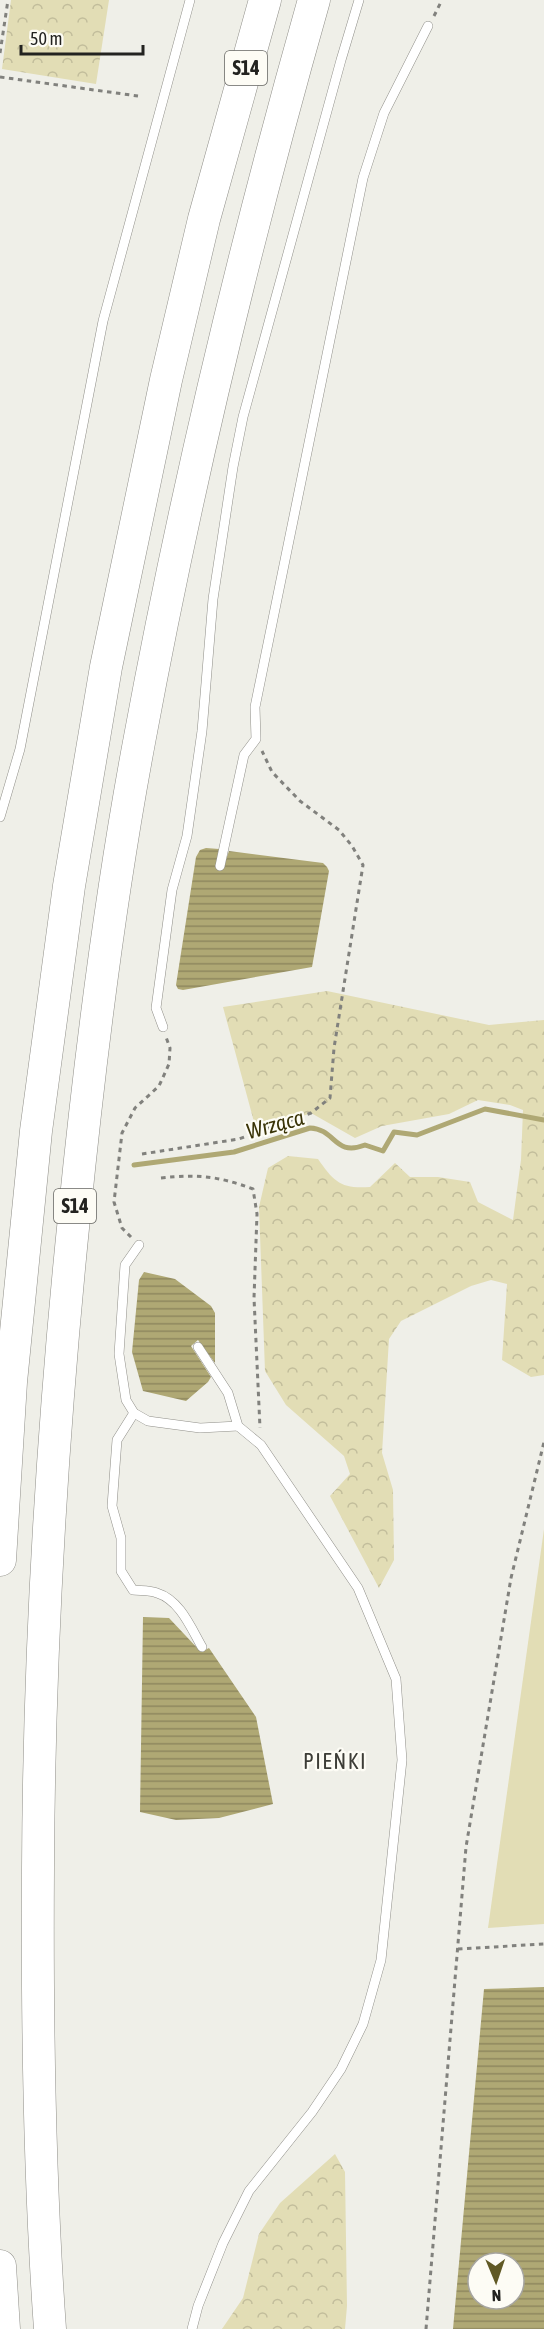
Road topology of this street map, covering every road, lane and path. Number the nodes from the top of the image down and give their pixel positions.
1 (8, 0) edge
2 (190, 0) edge
3 (265, 0) edge
4 (314, 0) edge
5 (359, 0) edge
6 (442, 0) edge
7 (428, 26) joint
8 (0, 53) edge
9 (0, 78) edge
10 (138, 96) dead end
11 (256, 739) junction
12 (0, 817) edge
13 (220, 866) dead end
14 (163, 1027) joint
15 (142, 1154) dead end
16 (161, 1178) dead end
17 (139, 1245) joint
18 (198, 1347) dead end
19 (134, 1413) junction
20 (238, 1426) junction
21 (544, 1442) edge
22 (264, 1449) junction
23 (0, 1560) edge
24 (202, 1647) dead end
25 (544, 1944) edge
26 (458, 1949) junction
27 (0, 2266) edge
28 (4, 2329) edge
29 (50, 2329) edge
30 (192, 2329) edge
31 (426, 2329) edge

1 - 8 path
2 - 12 lane
3 - 23 highway, S14
4 - 29 highway, S14
5 - 14 lane
6 - 7 path
7 - 11 lane
9 - 10 path
11 - 13 lane
11 - 15 path
14 - 17 path
16 - 22 path
17 - 19 lane
18 - 20 lane
19 - 20 lane
19 - 24 lane
20 - 22 lane
21 - 26 path
22 - 30 lane
25 - 26 path
26 - 31 path
27 - 28 highway

